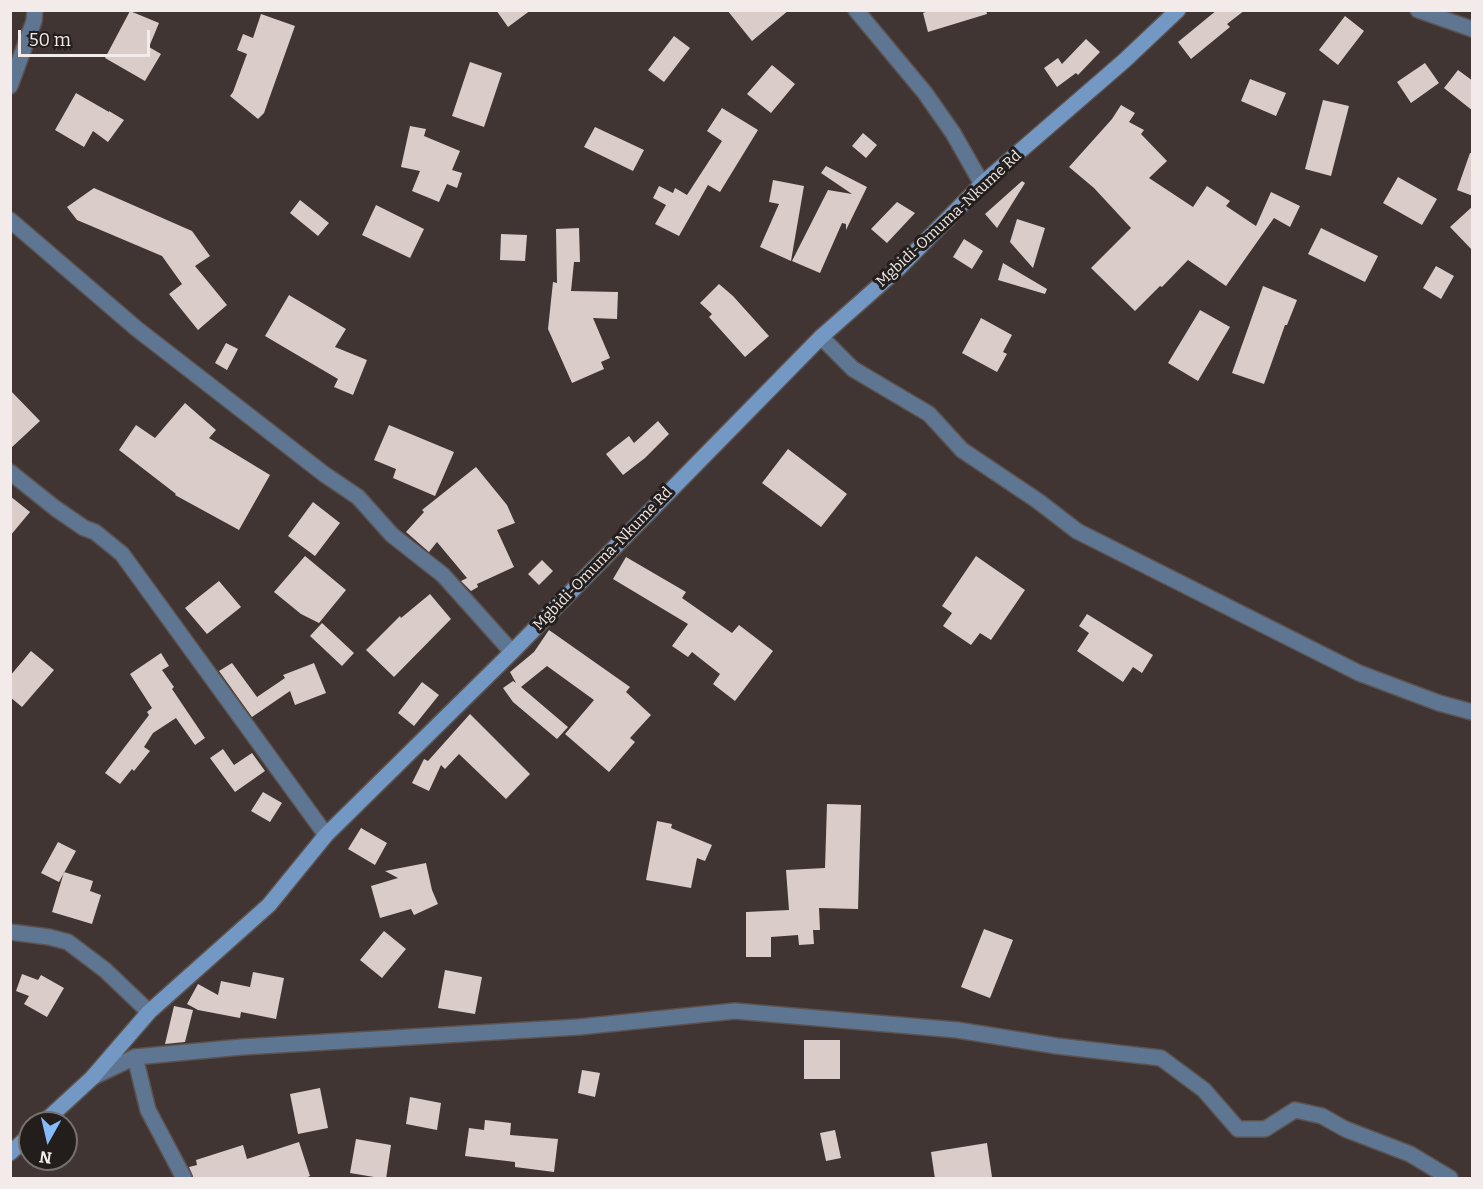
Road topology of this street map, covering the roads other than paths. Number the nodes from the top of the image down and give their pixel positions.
1 (35, 10) edge
2 (856, 10) edge
3 (1178, 10) edge
4 (1418, 10) edge
5 (1473, 29) edge
6 (10, 86) edge
7 (982, 184) junction
8 (10, 220) edge
9 (820, 338) junction
10 (10, 472) edge
11 (512, 652) junction
12 (1473, 712) edge
13 (326, 835) junction
14 (10, 932) edge
15 (149, 1012) junction
16 (135, 1057) junction
17 (92, 1078) junction
18 (56, 1111) edge
19 (184, 1179) edge
20 (1450, 1179) edge

1 - 6 street
2 - 7 street
3 - 7 street, Mgbidi-Omuma-Nkume Rd
4 - 5 street
7 - 9 street, Mgbidi-Omuma-Nkume Rd
8 - 11 street
9 - 11 street, Mgbidi-Omuma-Nkume Rd
9 - 12 street
10 - 13 street
11 - 13 street, Mgbidi-Omuma-Nkume Rd
13 - 15 street, Mgbidi-Omuma-Nkume Rd
14 - 15 street
15 - 17 street, Mgbidi-Omuma-Nkume Rd
16 - 17 street
16 - 19 street
16 - 20 street
17 - 18 street, Mgbidi-Omuma-Nkume Rd

